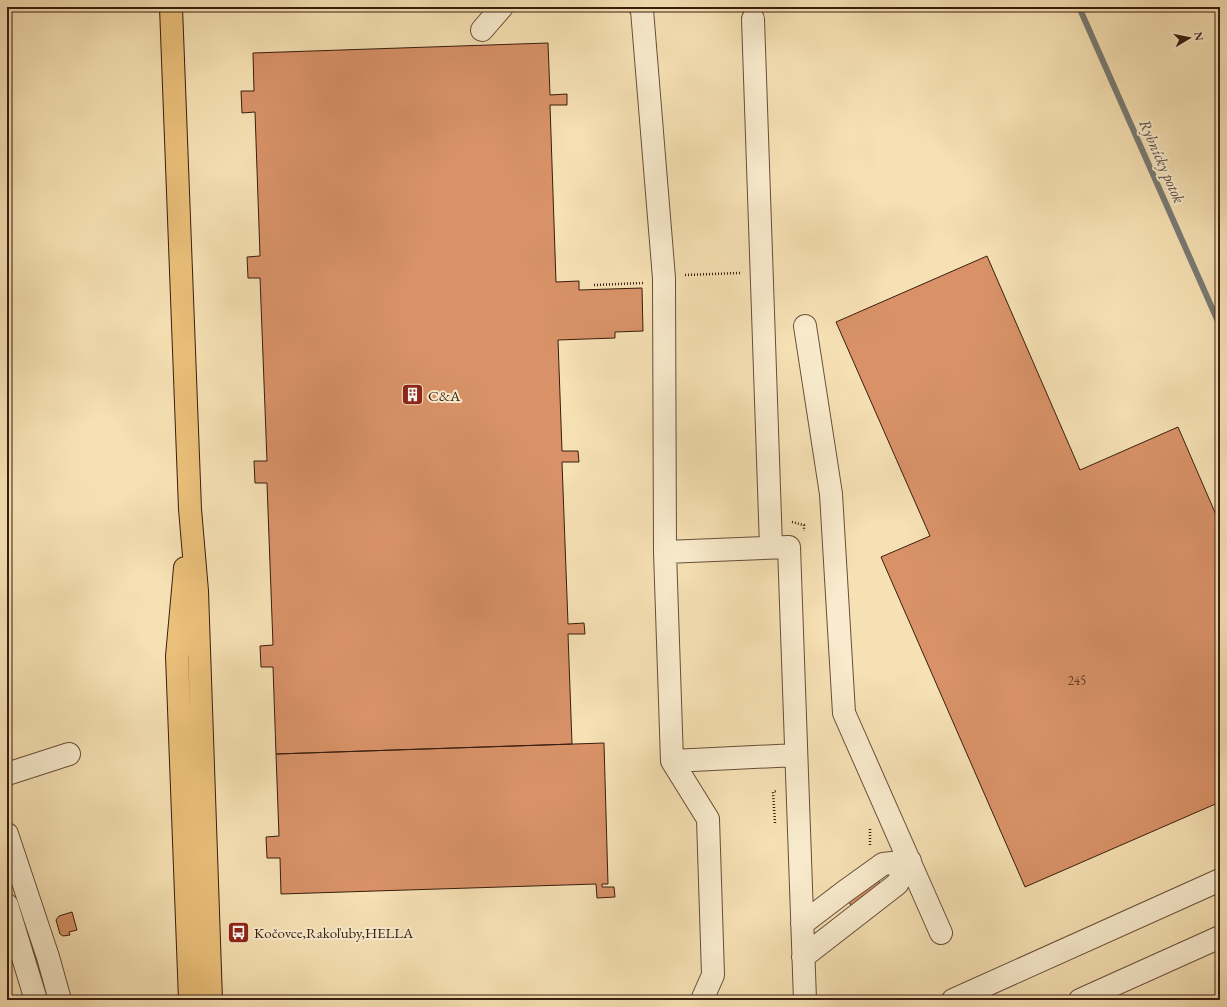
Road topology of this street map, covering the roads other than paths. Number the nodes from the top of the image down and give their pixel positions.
1 (171, 7) edge
2 (502, 7) edge
3 (640, 7) edge
4 (753, 19) dead end
5 (482, 30) dead end
6 (805, 326) dead end
7 (190, 509) junction
8 (771, 547) junction
9 (665, 552) junction
10 (69, 754) dead end
11 (796, 755) junction
12 (672, 761) junction
13 (7, 774) edge
14 (7, 834) edge
15 (910, 861) junction
16 (1220, 880) edge
17 (7, 906) edge
18 (802, 924) junction
19 (942, 933) dead end
20 (1220, 937) edge
21 (804, 957) junction
22 (36, 1000) edge
23 (60, 1000) edge
24 (190, 1000) edge
25 (210, 1000) edge
26 (702, 1000) edge
27 (805, 1000) edge
28 (954, 1000) edge
29 (1080, 1000) edge

1 - 7 main road
2 - 5 lane
3 - 9 lane
4 - 8 lane
6 - 15 lane
7 - 24 main road
7 - 25 main road
8 - 9 lane
8 - 11 lane
9 - 12 lane
10 - 13 lane
11 - 12 lane
11 - 18 lane
12 - 26 lane
14 - 23 lane
15 - 18 lane
15 - 19 lane
15 - 21 lane
16 - 28 lane
17 - 22 lane
18 - 21 lane
20 - 29 lane
21 - 27 lane

